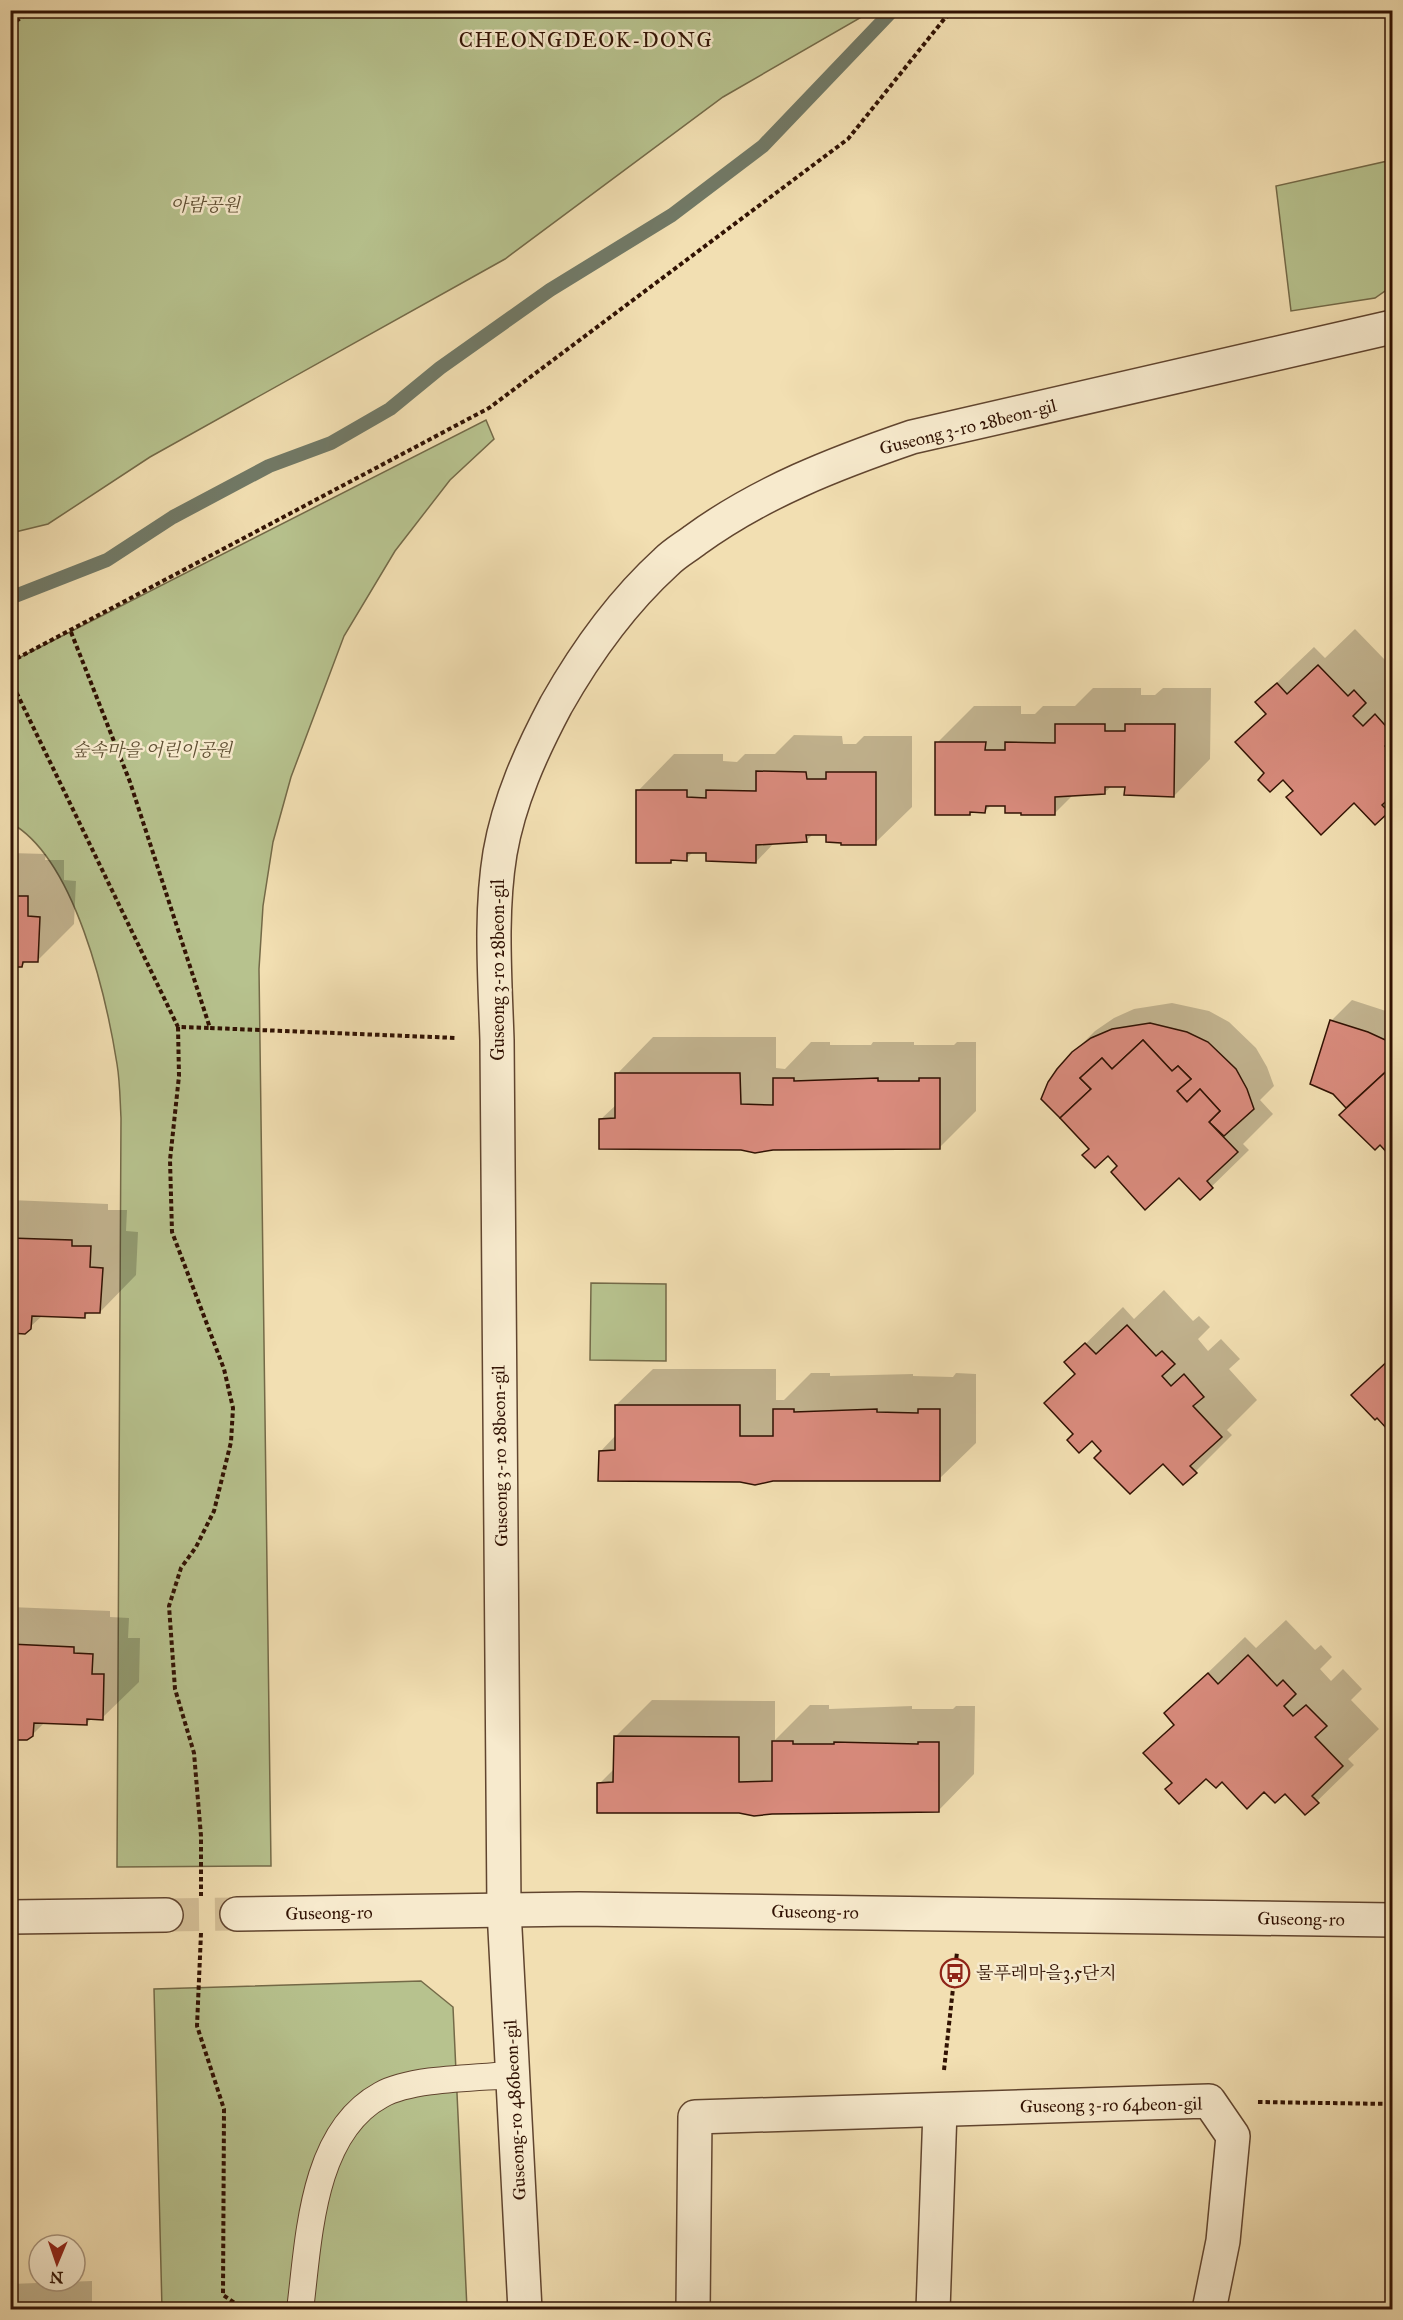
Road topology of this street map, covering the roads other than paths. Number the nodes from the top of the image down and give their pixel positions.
1 (1392, 327) edge
2 (504, 1910) junction
3 (237, 1914) tunnel mouth
4 (166, 1915) tunnel mouth
5 (10, 1917) edge
6 (1392, 1920) edge
7 (512, 2075) junction
8 (939, 2110) junction
9 (300, 2310) edge
10 (525, 2310) edge
11 (693, 2310) edge
12 (933, 2310) edge
13 (1209, 2310) edge

1 - 2 street, Guseong 3-ro 28beon-gil
2 - 3 street, Guseong-ro
2 - 6 street, Guseong-ro
2 - 7 street, Guseong-ro 486beon-gil
4 - 5 street
7 - 9 lane
7 - 10 street, Guseong-ro 486beon-gil
8 - 11 street, Guseong 3-ro 64beon-gil
8 - 12 street
8 - 13 street, Guseong 3-ro 64beon-gil

